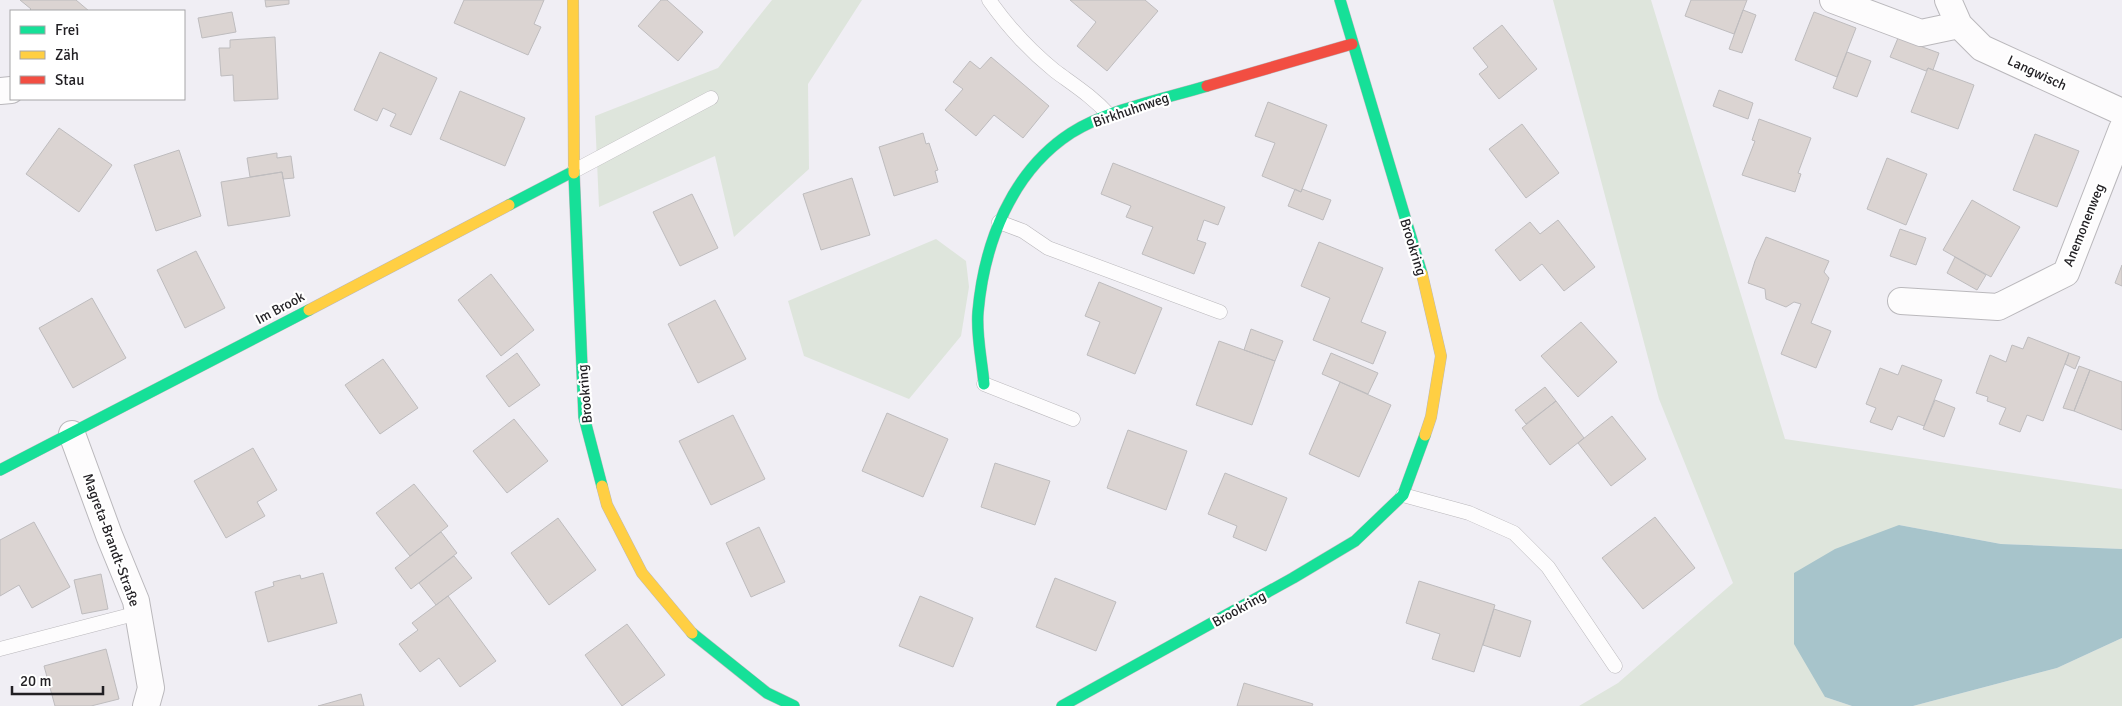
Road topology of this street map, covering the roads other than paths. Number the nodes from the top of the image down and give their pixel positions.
1 (574, 0) edge
2 (988, 0) edge
3 (1340, 0) edge
4 (1833, 0) edge
5 (1948, 0) edge
6 (1959, 25) junction
7 (1352, 44) junction
8 (711, 98) dead end
9 (2122, 112) edge
10 (1110, 115) junction
11 (2122, 129) edge
12 (574, 171) junction
13 (999, 222) junction
14 (1901, 301) dead end
15 (1220, 312) dead end
16 (984, 384) joint
17 (1073, 419) dead end
18 (72, 434) junction
19 (0, 470) edge
20 (1403, 495) junction
21 (138, 613) junction
22 (0, 650) edge
23 (1615, 666) dead end
24 (146, 706) edge
25 (794, 706) edge
26 (1062, 706) edge

1 - 12 street, Brookring
2 - 10 lane
3 - 7 street, Brookring
4 - 6 street
5 - 6 street, Langwisch
6 - 9 street, Langwisch
7 - 10 street, Birkhuhnweg
7 - 20 street, Brookring
8 - 12 lane
10 - 13 street, Birkhuhnweg
11 - 14 street, Anemonenweg
12 - 18 street, Im Brook
12 - 25 street, Brookring
13 - 15 lane
13 - 16 street, Birkhuhnweg
16 - 17 lane, Birkhuhnweg
18 - 19 street, Im Brook
18 - 21 street, Magreta-Brandt-Straße
20 - 23 lane
20 - 26 street, Brookring
21 - 22 lane
21 - 24 street, Magreta-Brandt-Straße

